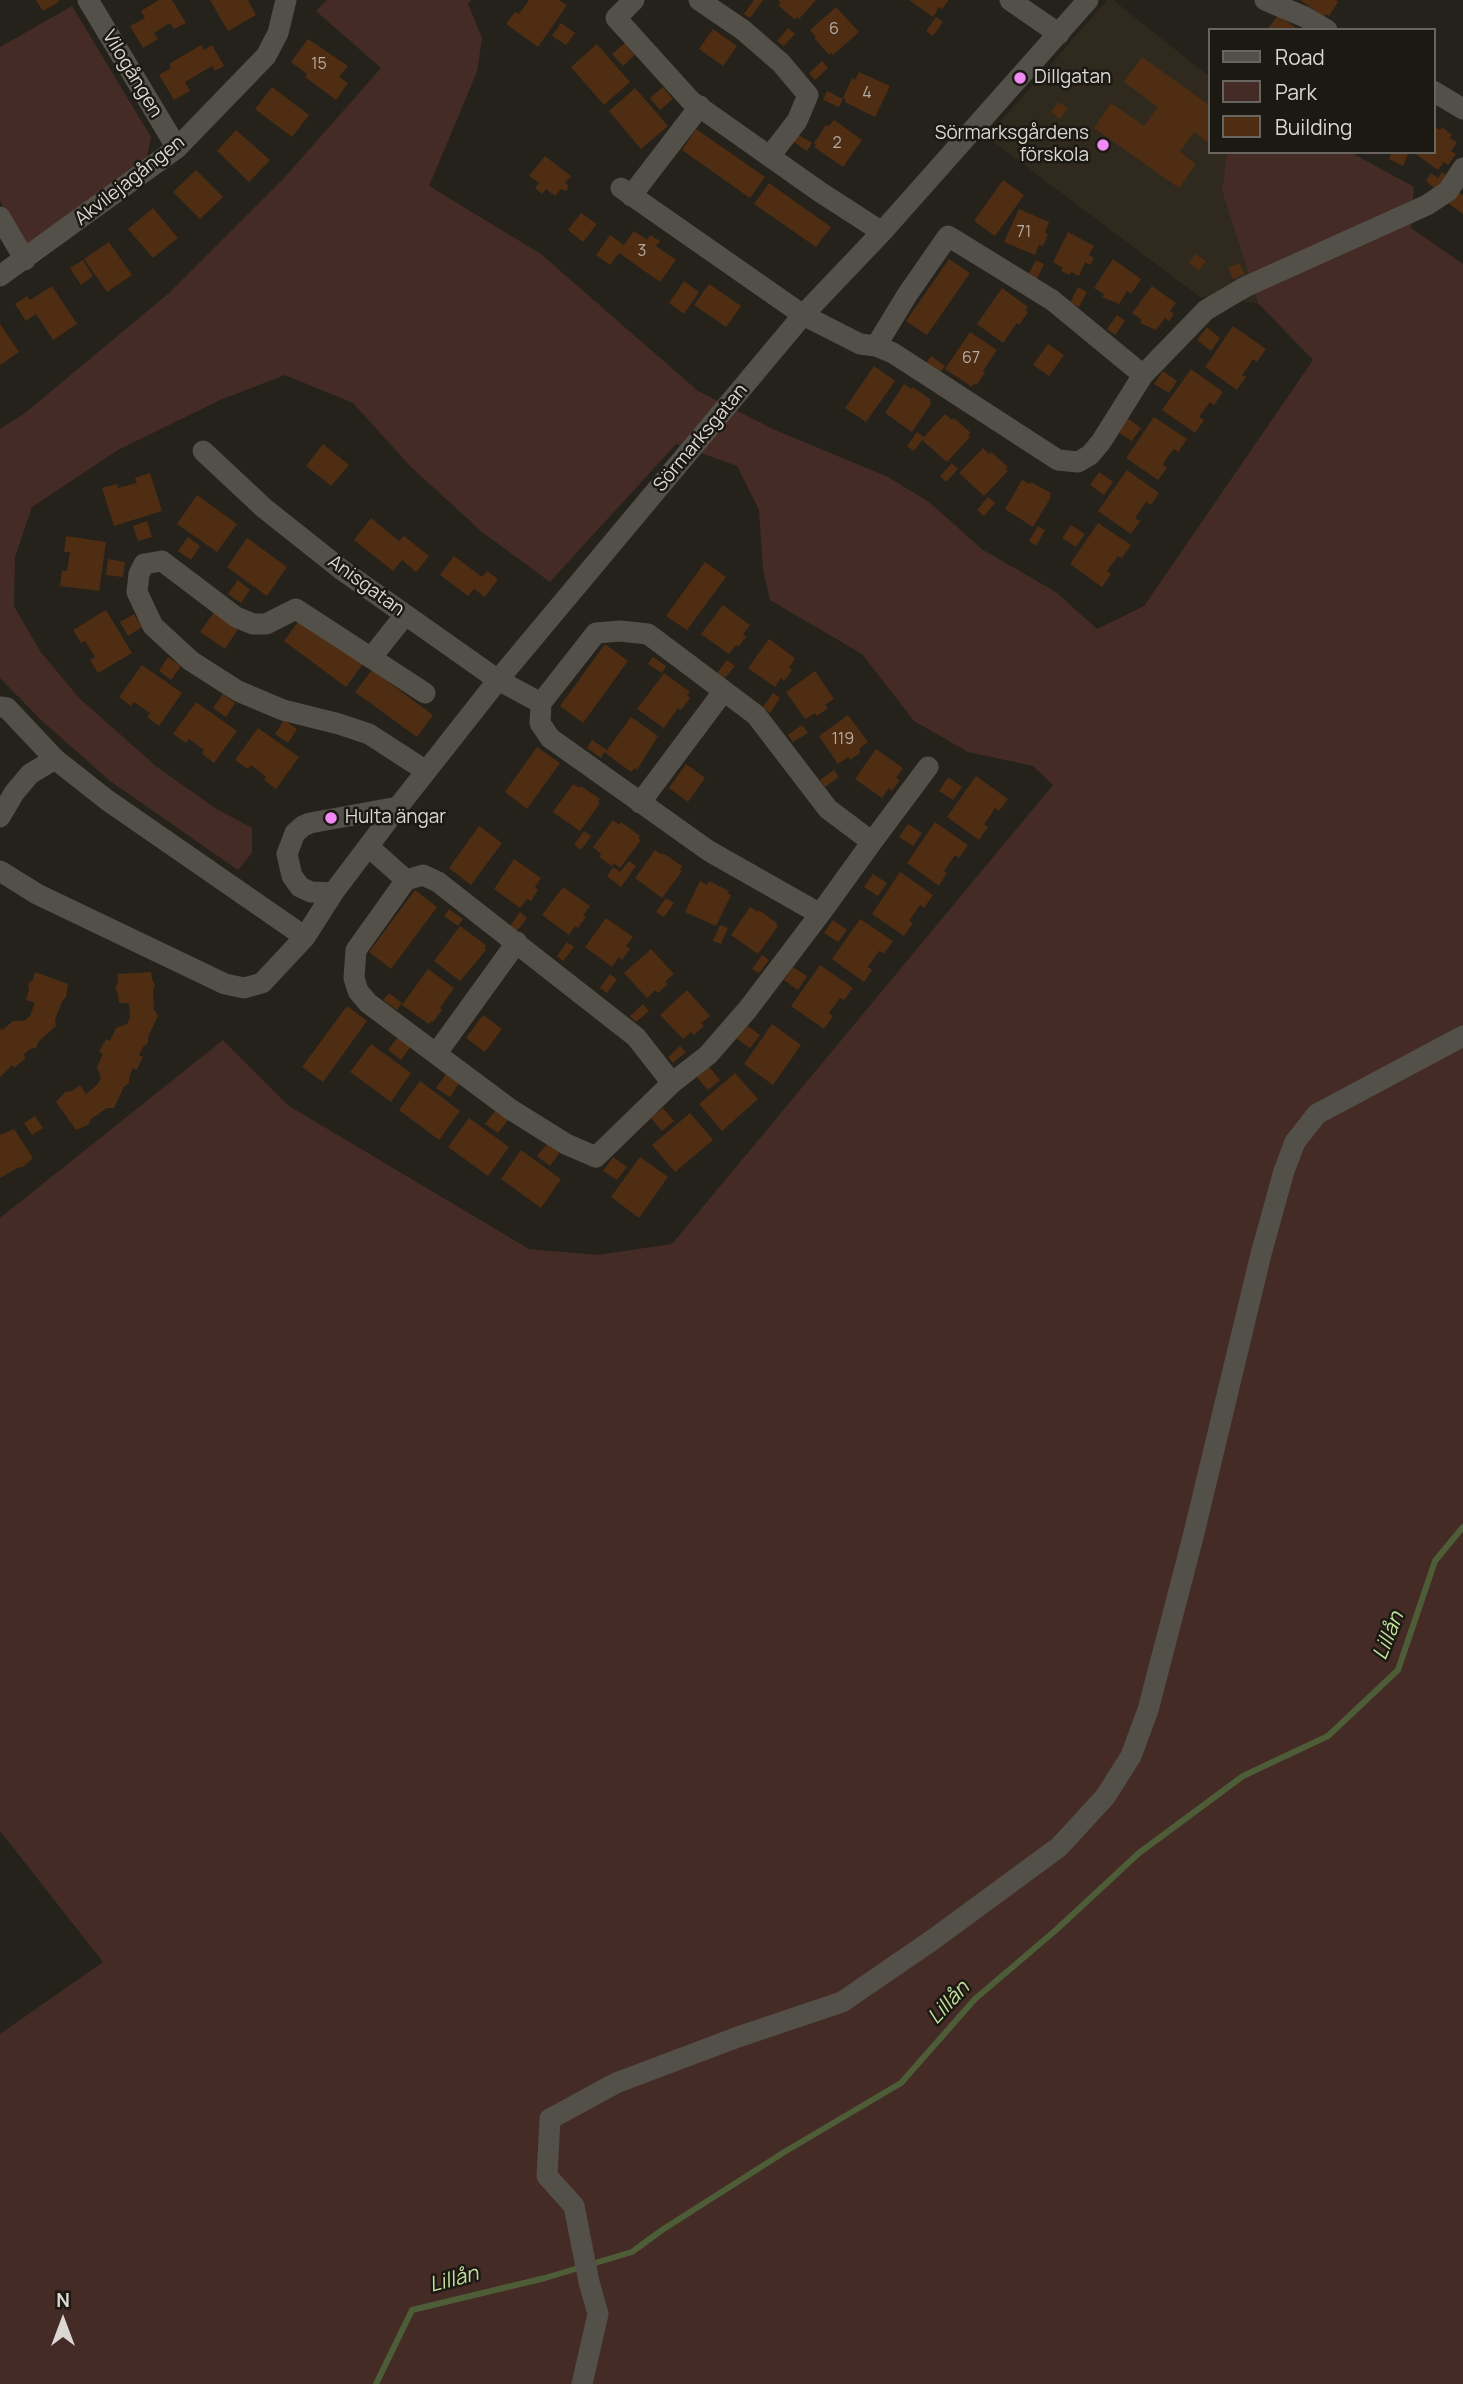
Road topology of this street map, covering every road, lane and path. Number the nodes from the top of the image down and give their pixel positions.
1 (88, 0) edge
2 (286, 0) edge
3 (634, 0) edge
4 (699, 0) edge
5 (1010, 0) edge
6 (1088, 0) edge
7 (1265, 0) edge
8 (1324, 28) edge
9 (1059, 34) junction
10 (1435, 93) edge
11 (700, 106) junction
12 (1463, 109) edge
13 (177, 148) junction
14 (770, 156) junction
15 (1463, 168) edge
16 (0, 217) edge
17 (882, 232) junction
18 (25, 260) junction
19 (0, 276) edge
20 (803, 316) junction
21 (876, 346) junction
22 (1143, 375) junction
23 (203, 451) dead end
24 (405, 615) junction
25 (371, 658) junction
26 (498, 680) junction
27 (723, 692) junction
28 (425, 694) dead end
29 (541, 703) junction
30 (0, 707) edge
31 (55, 759) junction
32 (928, 767) dead end
33 (426, 771) junction
34 (640, 803) junction
35 (398, 807) junction
36 (0, 817) edge
37 (872, 842) junction
38 (369, 847) junction
39 (0, 871) edge
40 (406, 880) junction
41 (334, 893) junction
42 (820, 914) junction
43 (305, 937) junction
44 (517, 942) junction
45 (1463, 1036) edge
46 (436, 1054) junction
47 (672, 1083) junction
48 (582, 2384) edge

1 - 13 street, Vilogången
2 - 13 street, Akvilejagången
3 - 11 street
4 - 14 street
5 - 9 street
6 - 9 street, Sörmarksgatan
7 - 8 street
9 - 17 street, Sörmarksgatan
10 - 12 street
11 - 14 street
11 - 20 street
13 - 18 street, Akvilejagången
14 - 17 street
15 - 22 street
16 - 18 street
17 - 20 street, Sörmarksgatan
18 - 19 street, Akvilejagången
20 - 21 street
20 - 26 street, Sörmarksgatan
21 - 22 street
21 - 22 street
23 - 24 street, Anisgatan
24 - 25 street
24 - 26 street, Anisgatan
25 - 28 street
25 - 33 street
26 - 29 street, Anisgatan
26 - 33 street, Sörmarksgatan
27 - 29 street
27 - 34 street
27 - 37 street
29 - 34 street
30 - 31 street
31 - 36 street
31 - 43 street
32 - 37 street
33 - 35 street, Sörmarksgatan
34 - 42 street
35 - 38 street, Sörmarksgatan
35 - 41 street
37 - 42 street
38 - 40 street
38 - 41 street, Sörmarksgatan
39 - 43 street, Sörmarksgatan
40 - 44 street
40 - 46 street
41 - 43 street, Sörmarksgatan
42 - 47 street
44 - 46 street
44 - 47 street
45 - 48 street
46 - 47 street

